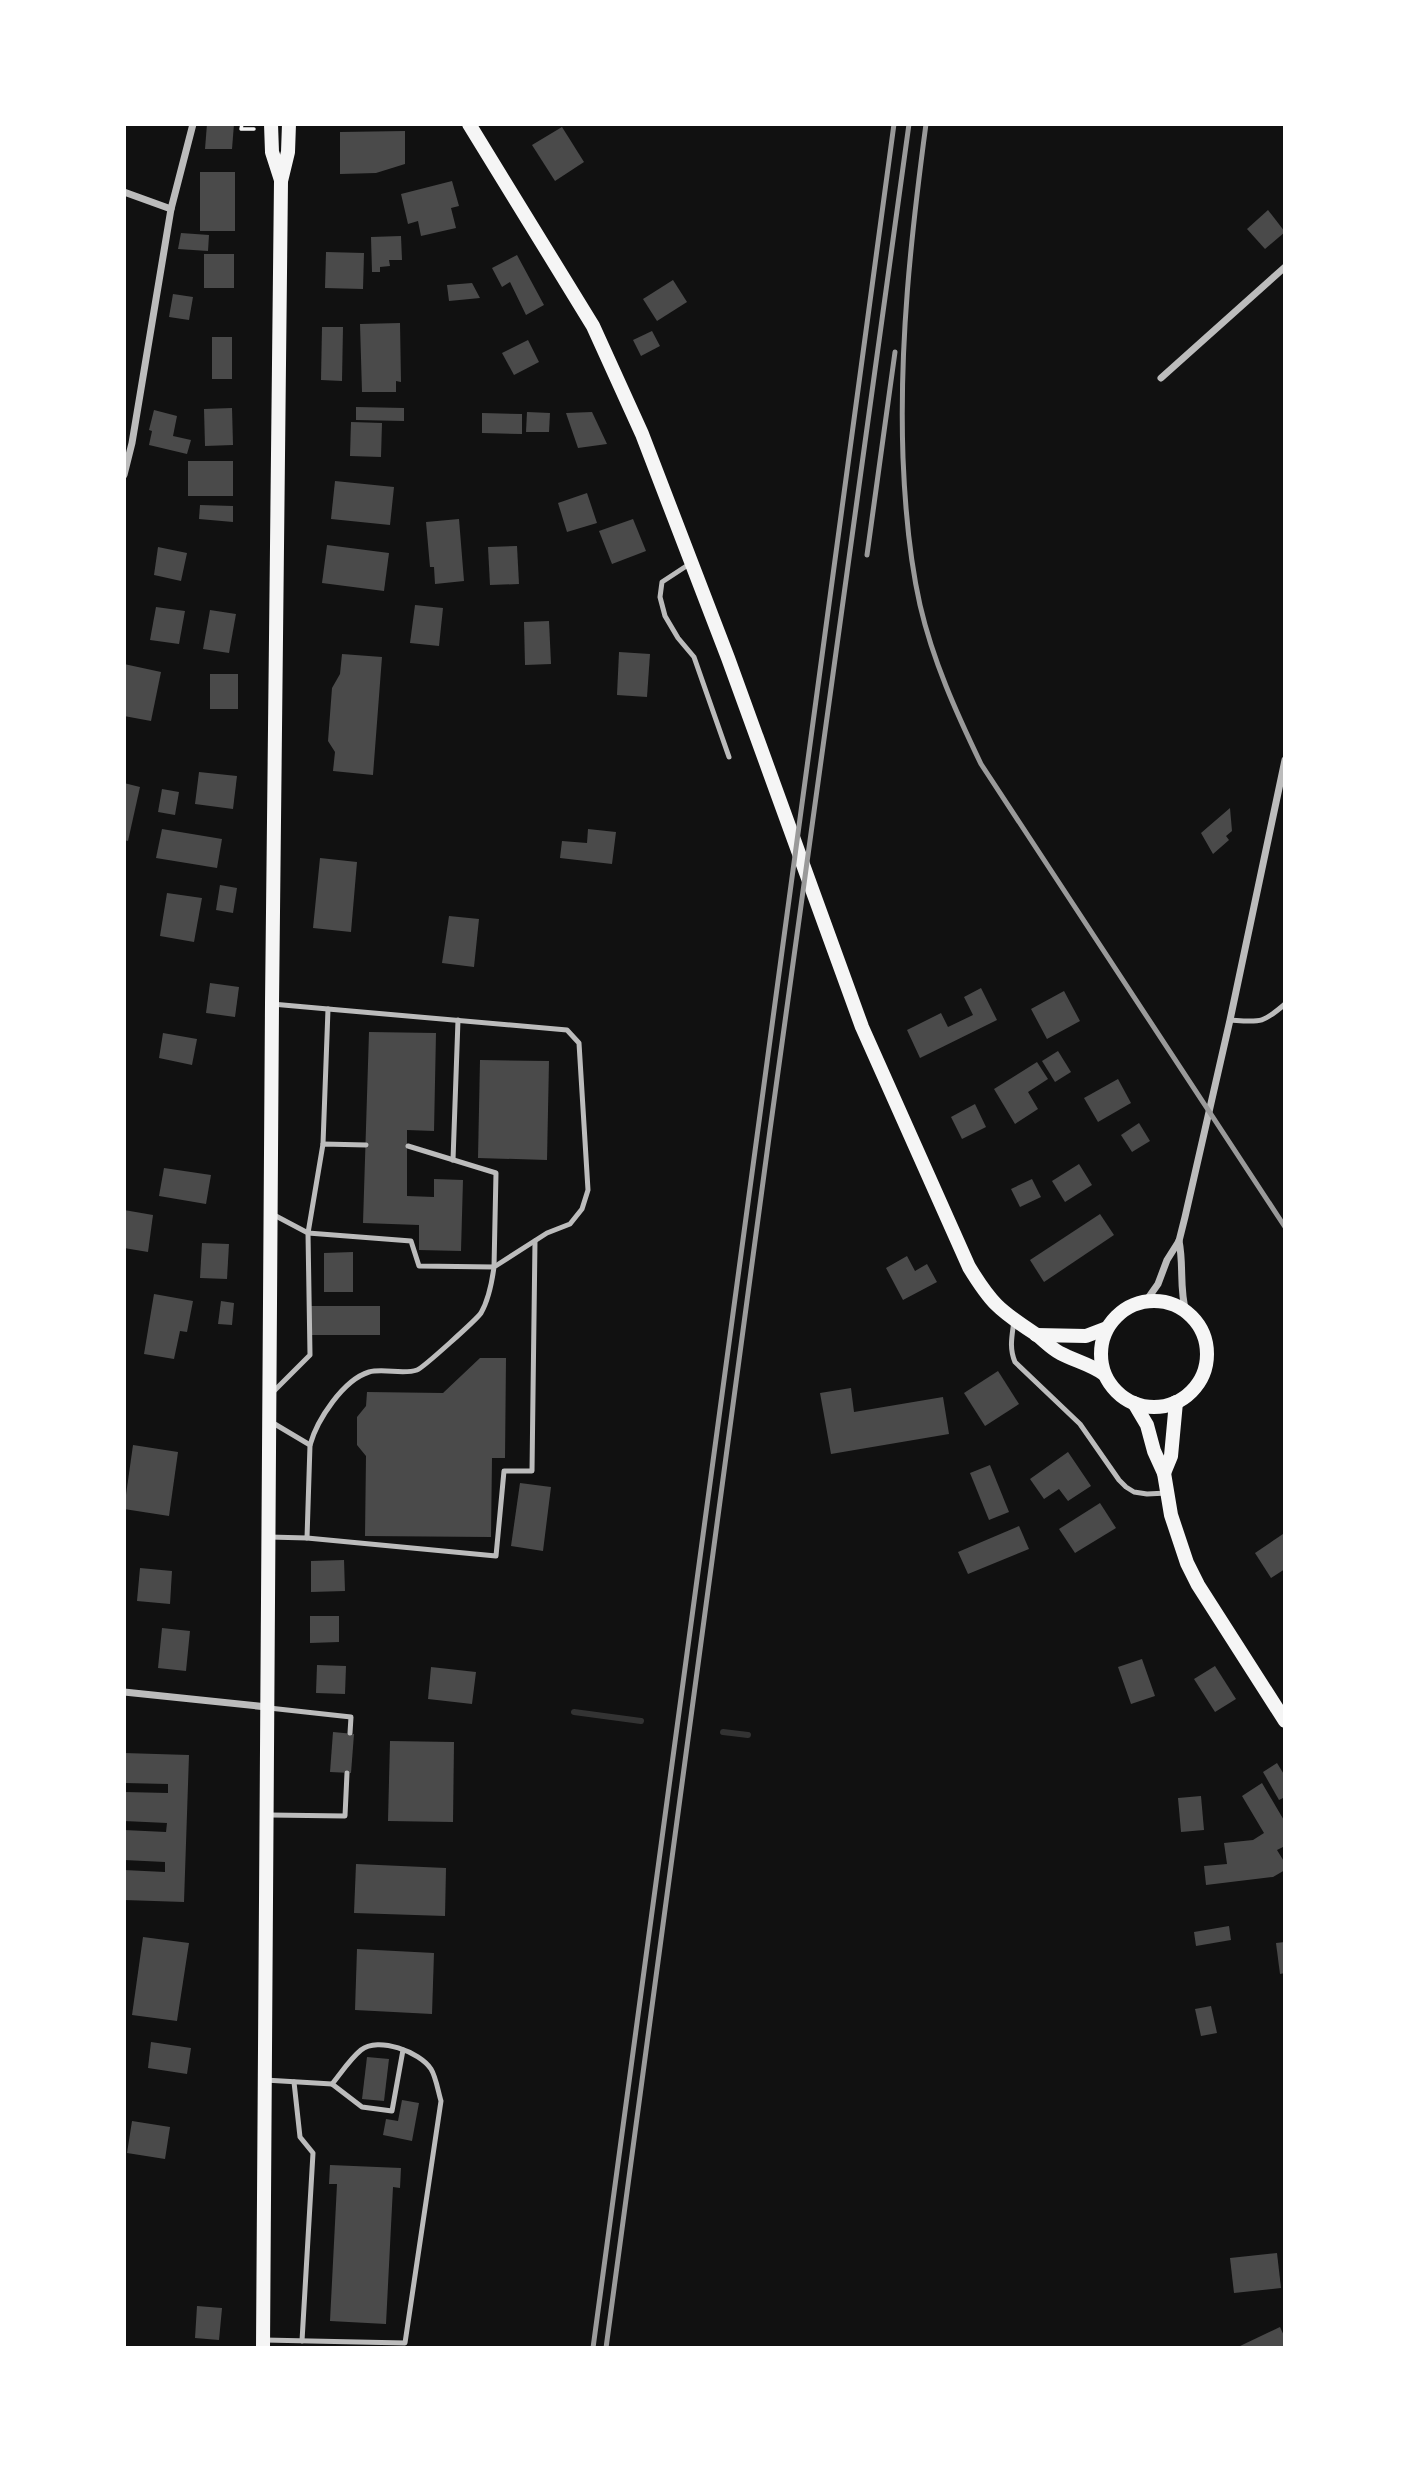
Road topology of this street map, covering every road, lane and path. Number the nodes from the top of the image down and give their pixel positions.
1 (193, 124) edge
2 (242, 124) edge
3 (289, 124) edge
4 (469, 124) edge
5 (264, 127) edge
6 (281, 181) junction
7 (124, 192) edge
8 (171, 209) junction
9 (1285, 267) edge
10 (1161, 378) dead end
11 (124, 475) edge
12 (691, 563) junction
13 (729, 757) dead end
14 (1285, 760) edge
15 (272, 1004) junction
16 (1285, 1004) edge
17 (328, 1009) junction
18 (458, 1020) junction
19 (1230, 1020) junction
20 (323, 1144) junction
21 (366, 1146) dead end
22 (408, 1146) dead end
23 (453, 1160) junction
24 (272, 1213) junction
25 (308, 1233) junction
26 (535, 1241) junction
27 (1179, 1241) junction
28 (494, 1266) junction
29 (1146, 1301) junction
30 (1186, 1312) junction
31 (1014, 1321) junction
32 (1107, 1328) junction
33 (1036, 1335) junction
34 (1104, 1374) junction
35 (270, 1395) junction
36 (1176, 1402) junction
37 (1135, 1403) junction
38 (270, 1422) junction
39 (310, 1445) junction
40 (1164, 1473) junction
41 (1167, 1493) junction
42 (269, 1537) junction
43 (307, 1538) junction
44 (124, 1692) edge
45 (267, 1707) junction
46 (1285, 1721) edge
47 (349, 1733) dead end
48 (347, 1773) dead end
49 (266, 1815) junction
50 (403, 2050) junction
51 (265, 2080) junction
52 (294, 2082) junction
53 (332, 2084) junction
54 (302, 2341) junction
55 (263, 2344) edge

1 - 8 street
2 - 5 path
3 - 6 main road
4 - 12 main road
5 - 6 main road
6 - 15 main road
7 - 8 street
8 - 11 street
9 - 10 street
12 - 13 lane
12 - 31 main road
14 - 19 street
15 - 17 lane
15 - 24 main road
16 - 19 lane
17 - 18 lane
17 - 20 lane
18 - 23 lane
18 - 26 lane
19 - 27 street
20 - 21 lane
20 - 25 lane
22 - 23 lane
23 - 28 lane
24 - 25 lane
24 - 35 main road
25 - 28 lane
25 - 35 lane
26 - 28 lane
26 - 43 lane
27 - 29 street
27 - 30 street
28 - 39 lane
29 - 30 main road
29 - 32 main road
30 - 36 main road
31 - 33 main road
31 - 41 lane
32 - 33 main road
32 - 34 main road
33 - 34 main road
34 - 37 main road
35 - 38 main road
36 - 37 main road
36 - 40 main road
37 - 40 main road
38 - 39 lane
38 - 42 main road
39 - 43 lane
40 - 41 main road
41 - 46 main road
42 - 43 lane
42 - 45 main road
44 - 45 street
45 - 47 lane
45 - 49 main road
48 - 49 lane
49 - 51 main road
50 - 53 lane
50 - 53 lane
50 - 54 lane
51 - 52 lane
51 - 55 main road
52 - 53 lane
52 - 54 lane
54 - 55 lane

